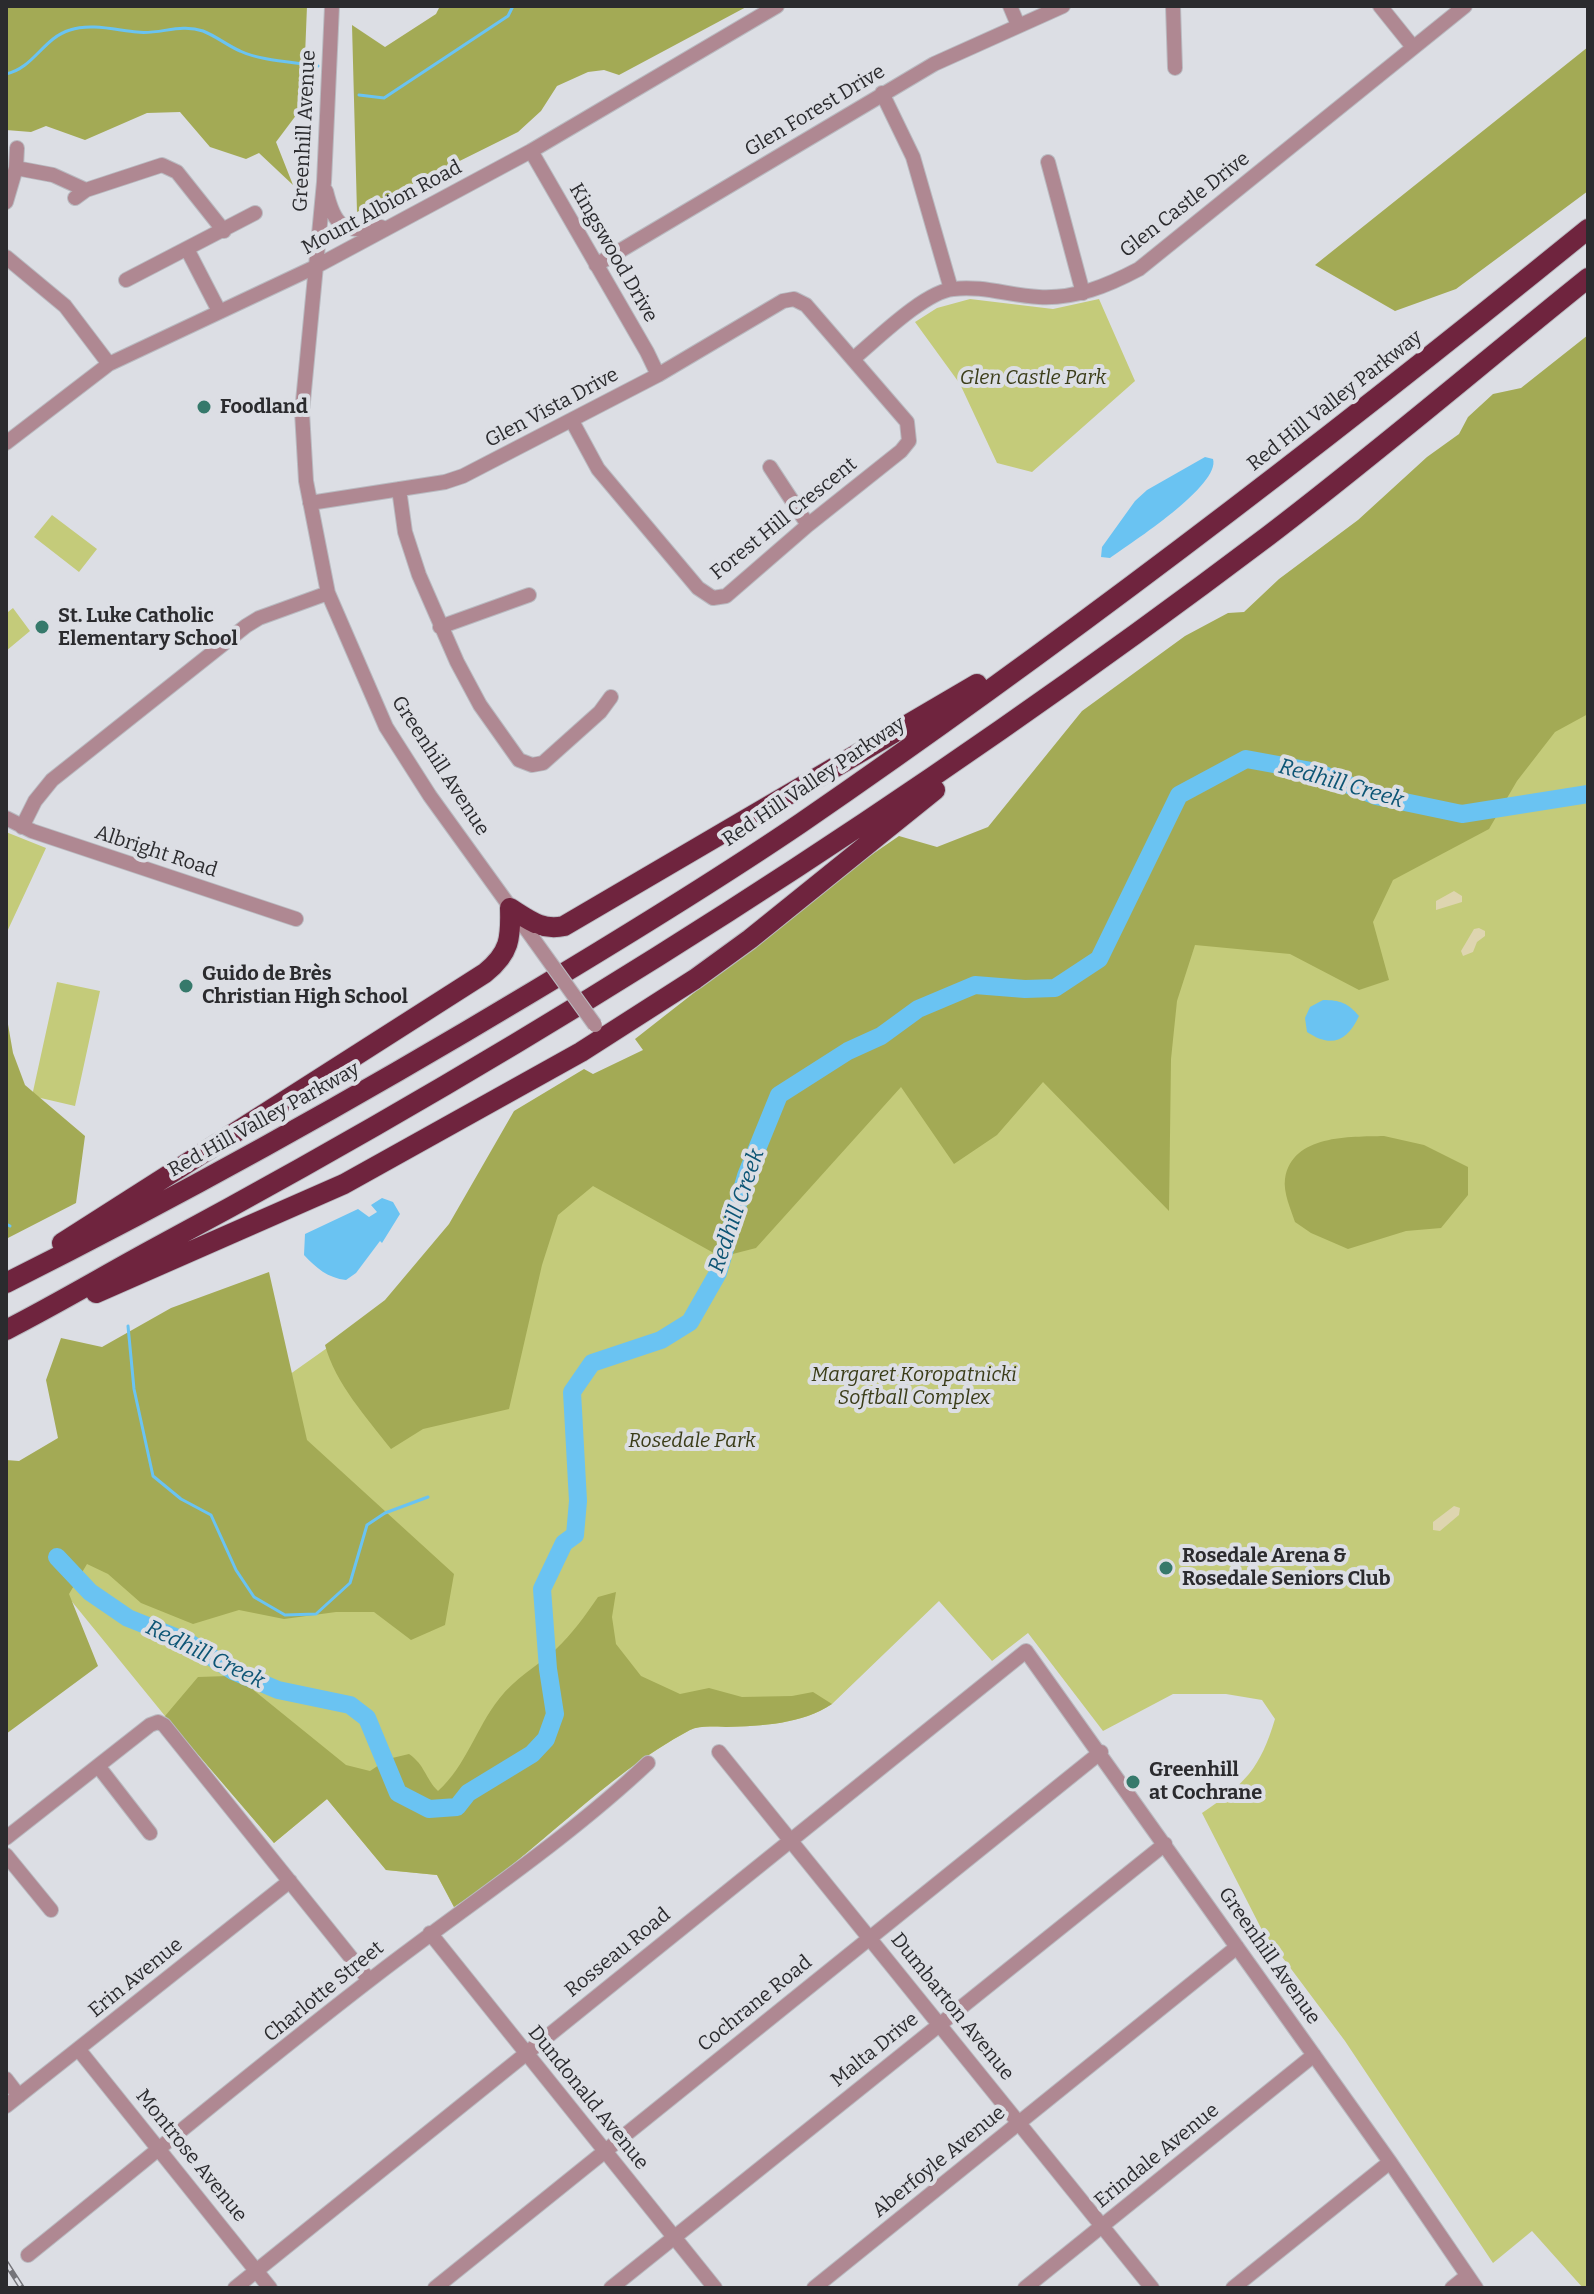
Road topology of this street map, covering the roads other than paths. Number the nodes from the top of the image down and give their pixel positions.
1 (332, 6) edge
2 (777, 6) edge
3 (1010, 6) edge
4 (1063, 6) edge
5 (1173, 6) edge
6 (1380, 6) edge
7 (1465, 6) edge
8 (1018, 25) junction
9 (1413, 47) junction
10 (1175, 68) dead end
11 (882, 93) junction
12 (17, 148) dead end
13 (531, 151) junction
14 (1048, 162) dead end
15 (16, 168) junction
16 (324, 182) junction
17 (6, 202) edge
18 (255, 213) dead end
19 (389, 226) junction
20 (1588, 229) edge
21 (224, 231) junction
22 (187, 249) junction
23 (7, 259) edge
24 (596, 265) junction
25 (315, 267) junction
26 (1588, 278) edge
27 (126, 280) dead end
28 (951, 289) junction
29 (1083, 293) junction
30 (794, 299) joint
31 (219, 311) junction
32 (853, 359) junction
33 (109, 364) junction
34 (658, 375) junction
35 (572, 421) junction
36 (6, 443) edge
37 (770, 467) dead end
38 (399, 489) junction
39 (310, 503) junction
40 (808, 525) junction
41 (328, 593) junction
42 (529, 595) dead end
43 (440, 627) junction
44 (1071, 632) junction
45 (611, 697) dead end
46 (982, 744) junction
47 (6, 818) edge
48 (22, 827) junction
49 (510, 908) junction
50 (296, 919) dead end
51 (600, 1031) junction
52 (6, 1282) edge
53 (50, 1307) junction
54 (6, 1330) edge
55 (1026, 1651) joint
56 (719, 1752) dead end
57 (1101, 1752) junction
58 (648, 1763) dead end
59 (98, 1766) junction
60 (150, 1833) dead end
61 (6, 1838) edge
62 (791, 1838) junction
63 (1165, 1844) junction
64 (6, 1855) edge
65 (290, 1881) junction
66 (51, 1910) dead end
67 (430, 1933) junction
68 (870, 1936) junction
69 (1237, 1947) junction
70 (369, 1980) junction
71 (940, 2024) junction
72 (79, 2050) junction
73 (526, 2053) junction
74 (1314, 2055) junction
75 (6, 2079) edge
76 (19, 2096) junction
77 (6, 2106) edge
78 (1020, 2123) junction
79 (160, 2149) junction
80 (605, 2150) junction
81 (1390, 2162) junction
82 (1103, 2226) junction
83 (674, 2238) junction
84 (28, 2255) dead end
85 (256, 2271) junction
86 (1472, 2282) edge
87 (235, 2288) edge
88 (270, 2288) edge
89 (435, 2288) edge
90 (611, 2288) edge
91 (715, 2288) edge
92 (814, 2288) edge
93 (1025, 2288) edge
94 (1152, 2288) edge
95 (1233, 2288) edge
96 (1452, 2288) edge

1 - 16 street, Greenhill Avenue
2 - 13 street, Mount Albion Road
3 - 8 street
4 - 8 street, Glen Forest Drive
5 - 10 street
6 - 9 street
7 - 9 street, Glen Castle Drive
8 - 11 street, Glen Forest Drive
9 - 29 street, Glen Castle Drive
11 - 24 street, Glen Forest Drive
11 - 28 street
12 - 15 street
13 - 19 street, Mount Albion Road
13 - 24 street, Kingswood Drive
14 - 29 street
15 - 17 street
15 - 21 street
16 - 19 street
16 - 25 street, Greenhill Avenue
18 - 21 street
19 - 25 street, Mount Albion Road
20 - 44 highway, Red Hill Valley Parkway
21 - 22 street
22 - 27 street
22 - 31 street
23 - 33 street
24 - 34 street, Kingswood Drive
25 - 31 street, Mount Albion Road
25 - 39 street, Greenhill Avenue
26 - 46 highway
28 - 29 street, Glen Castle Drive
28 - 32 street
30 - 32 street, Forest Hill Crescent
30 - 34 street, Glen Vista Drive
31 - 33 street, Mount Albion Road
32 - 40 street, Forest Hill Crescent
33 - 36 street, Mount Albion Road
34 - 35 street, Glen Vista Drive
35 - 38 street, Glen Vista Drive
35 - 40 street, Forest Hill Crescent
37 - 40 street
38 - 39 street, Glen Vista Drive
38 - 43 street
39 - 41 street, Greenhill Avenue
41 - 48 street
41 - 49 street, Greenhill Avenue
42 - 43 street
43 - 45 street
44 - 49 highway
44 - 52 highway, Red Hill Valley Parkway
46 - 51 highway
46 - 53 highway
47 - 48 street, Albright Road
48 - 50 street, Albright Road
49 - 51 street, Greenhill Avenue, bridge
49 - 52 highway
51 - 53 highway
53 - 54 highway
55 - 57 street, Greenhill Avenue
55 - 62 street, Rosseau Road
56 - 62 street, Dumbarton Avenue
57 - 63 street, Greenhill Avenue
57 - 68 street, Cochrane Road
58 - 67 street, Charlotte Street
59 - 60 street
59 - 61 street
59 - 65 street
62 - 68 street, Dumbarton Avenue
62 - 73 street, Rosseau Road
63 - 69 street, Greenhill Avenue
63 - 71 street, Malta Drive
64 - 66 street
65 - 70 street
65 - 72 street, Erin Avenue
67 - 70 street, Charlotte Street
67 - 73 street, Dundonald Avenue
68 - 71 street, Dumbarton Avenue
68 - 80 street, Cochrane Road
69 - 74 street, Greenhill Avenue
69 - 78 street, Aberfoyle Avenue
70 - 79 street, Charlotte Street
71 - 78 street, Dumbarton Avenue
71 - 83 street, Malta Drive
72 - 76 street, Erin Avenue
72 - 79 street, Montrose Avenue
73 - 80 street, Dundonald Avenue
73 - 85 street, Rosseau Road
74 - 81 street, Greenhill Avenue
74 - 82 street, Erindale Avenue
75 - 76 street
76 - 77 street, Erin Avenue
78 - 82 street, Dumbarton Avenue
78 - 92 street, Aberfoyle Avenue
79 - 84 street, Charlotte Street
79 - 85 street, Montrose Avenue
80 - 83 street, Dundonald Avenue
80 - 89 street, Cochrane Road
81 - 86 street, Greenhill Avenue
81 - 95 street
82 - 93 street, Erindale Avenue
82 - 94 street, Dumbarton Avenue
83 - 90 street, Malta Drive
83 - 91 street, Dundonald Avenue
85 - 87 street, Rosseau Road
85 - 88 street, Montrose Avenue
86 - 96 street

